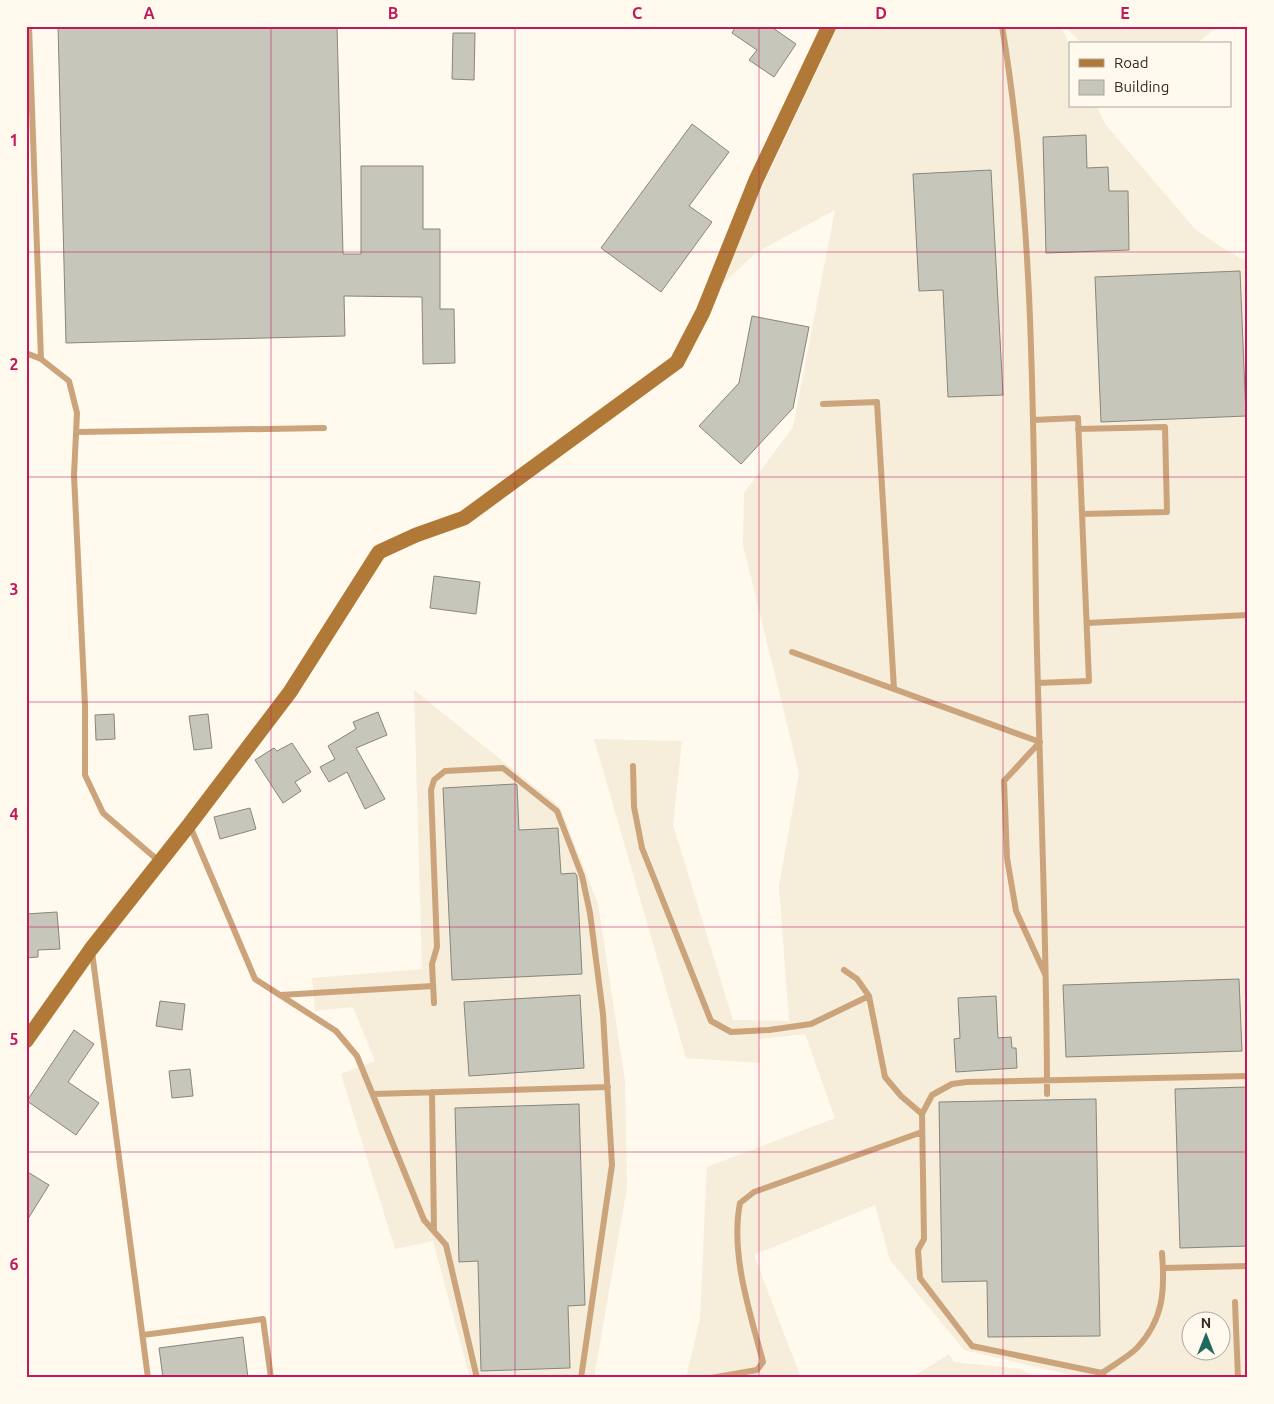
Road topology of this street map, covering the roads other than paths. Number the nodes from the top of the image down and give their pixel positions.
1 (28, 26) edge
2 (829, 26) edge
3 (1002, 26) edge
4 (26, 353) edge
5 (41, 359) junction
6 (823, 404) dead end
7 (1033, 420) junction
8 (324, 428) dead end
9 (1078, 429) junction
10 (76, 432) junction
11 (1082, 514) junction
12 (1248, 615) edge
13 (1087, 624) junction
14 (792, 652) dead end
15 (1038, 683) junction
16 (894, 689) junction
17 (1040, 742) junction
18 (633, 766) dead end
19 (190, 825) junction
20 (160, 862) junction
21 (91, 949) junction
22 (844, 970) dead end
23 (1046, 977) junction
24 (433, 986) junction
25 (279, 995) junction
26 (869, 996) junction
27 (434, 1003) dead end
28 (26, 1041) edge
29 (1248, 1076) edge
30 (1047, 1080) junction
31 (608, 1087) junction
32 (432, 1092) junction
33 (373, 1094) junction
34 (1047, 1094) dead end
35 (922, 1114) junction
36 (922, 1132) junction
37 (434, 1231) junction
38 (1162, 1253) dead end
39 (1248, 1266) edge
40 (1164, 1268) junction
41 (1235, 1302) dead end
42 (143, 1335) junction
43 (1104, 1375) edge
44 (148, 1378) edge
45 (271, 1378) edge
46 (477, 1378) edge
47 (581, 1378) edge
48 (711, 1378) edge
49 (1238, 1378) edge

1 - 5 lane
2 - 19 street
3 - 7 lane
4 - 5 lane
5 - 10 lane
6 - 16 lane
7 - 9 lane
7 - 15 lane
8 - 10 lane
9 - 11 lane
9 - 11 lane
10 - 20 lane
11 - 13 lane
12 - 13 lane
13 - 15 lane
14 - 16 lane
15 - 17 lane
16 - 17 lane
17 - 23 lane
17 - 23 lane
18 - 26 lane
19 - 20 street
19 - 25 lane
20 - 21 street
21 - 28 street
21 - 42 lane
22 - 26 lane
23 - 30 lane
24 - 25 lane
24 - 27 lane
24 - 31 lane
25 - 33 lane
26 - 35 lane
29 - 30 lane
30 - 34 lane
30 - 35 lane
31 - 32 lane
31 - 47 lane
32 - 33 lane
32 - 37 lane
33 - 37 lane
35 - 36 lane
36 - 43 lane
36 - 48 lane
37 - 46 lane
38 - 40 lane
39 - 40 lane
40 - 43 lane
41 - 49 lane
42 - 44 lane
42 - 45 lane

